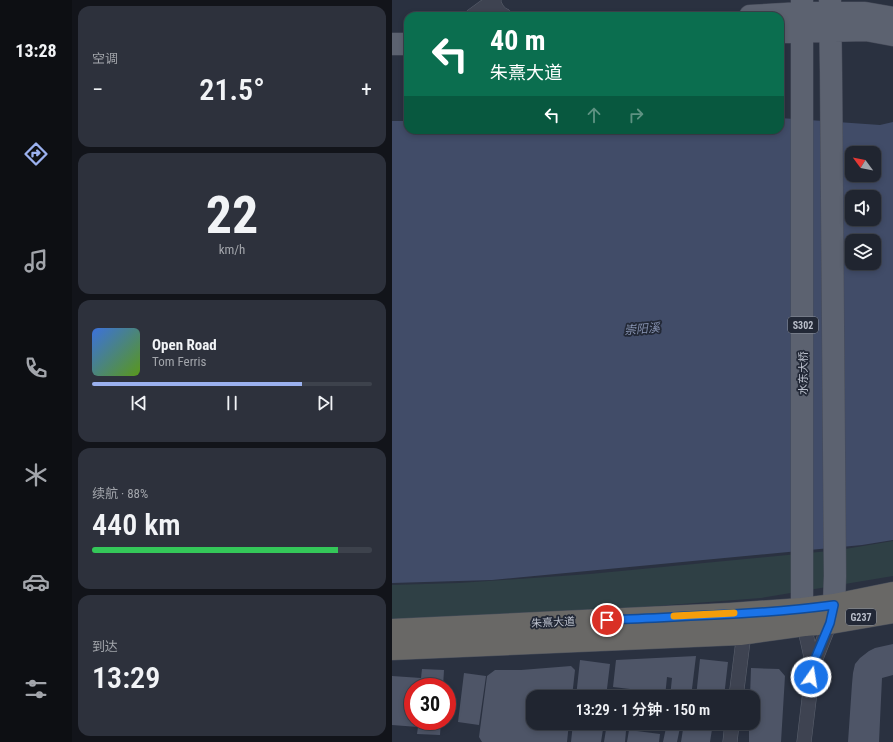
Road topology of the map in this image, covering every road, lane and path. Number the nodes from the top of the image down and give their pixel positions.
1 (494, 0) edge
2 (478, 12) edge
3 (499, 12) edge
4 (784, 15) edge
5 (802, 15) edge
6 (830, 15) edge
7 (893, 18) edge
8 (784, 29) edge
9 (392, 32) edge
10 (404, 32) edge
11 (893, 35) edge
12 (392, 44) edge
13 (404, 44) edge
14 (893, 593) edge
15 (893, 612) edge
16 (832, 614) junction
17 (803, 617) junction
18 (392, 630) edge
19 (744, 633) junction
20 (392, 648) edge
21 (812, 666) junction
22 (737, 690) edge
23 (731, 730) edge
24 (730, 742) edge
25 (804, 742) edge

1 - 2 street
1 - 3 street
4 - 5 main road
5 - 6 main road
5 - 8 main road
5 - 17 main road, 水东大桥 / S302
6 - 7 main road
6 - 11 main road
6 - 16 main road, S302
9 - 10 main road
12 - 13 main road
14 - 16 highway, G237
15 - 16 highway, G237
16 - 17 highway, 朱熹大道 / G237
16 - 21 street
17 - 18 highway, 朱熹大道 / G237
17 - 19 highway, 朱熹大道 / G237
17 - 21 street
19 - 20 highway, 朱熹大道 / G237
19 - 22 street
21 - 25 street
23 - 24 street

